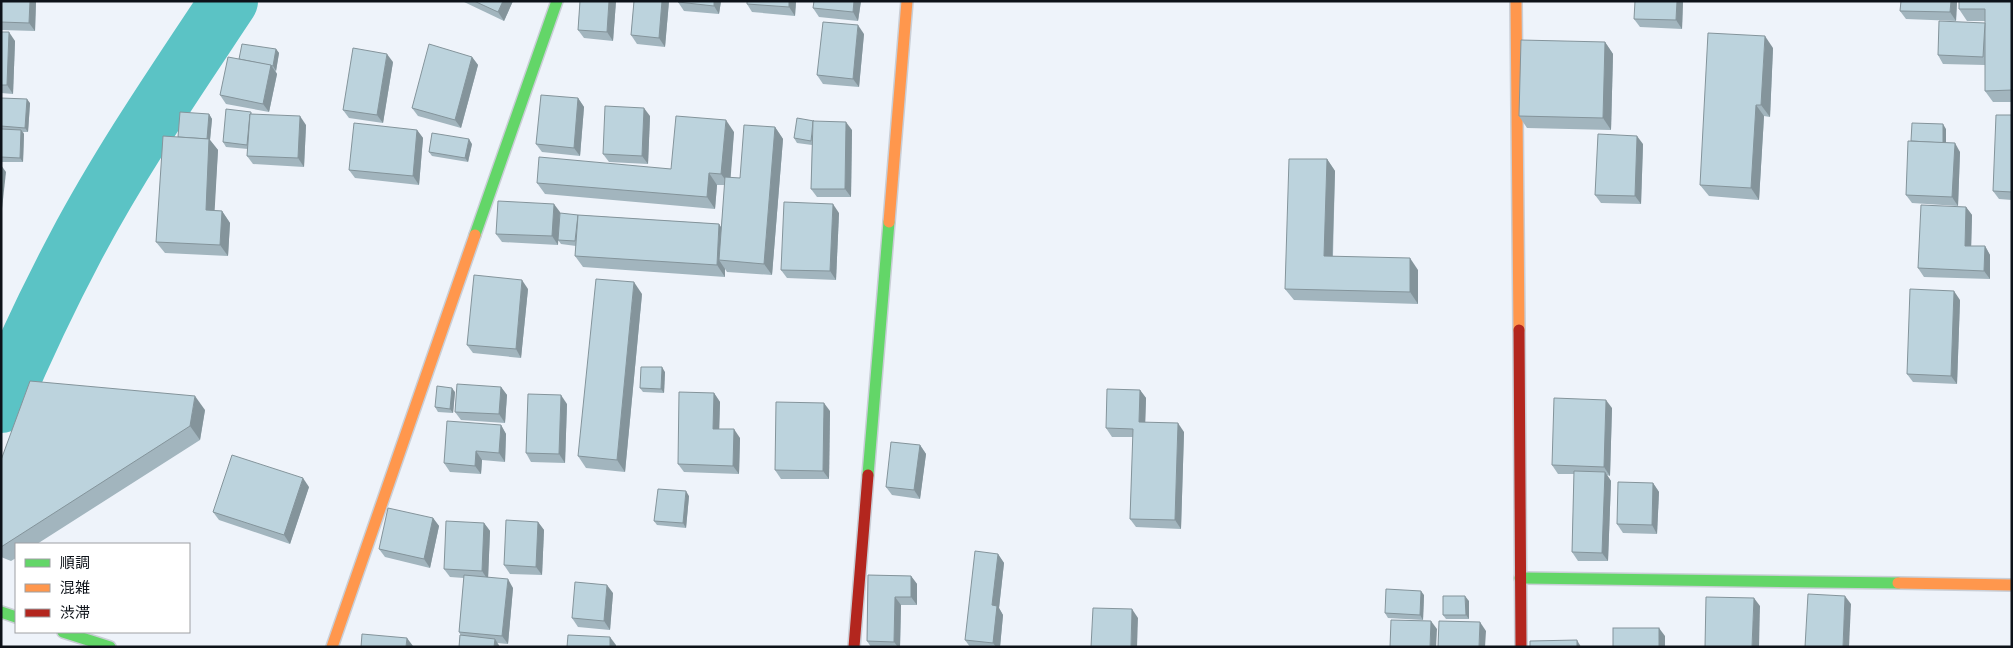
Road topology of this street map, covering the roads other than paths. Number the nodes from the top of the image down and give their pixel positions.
1 (557, 1) edge
2 (907, 1) edge
3 (1516, 1) edge
4 (1520, 578) junction
5 (2012, 585) edge
6 (1, 612) edge
7 (15, 617) edge
8 (66, 633) edge
9 (110, 647) edge
10 (332, 647) edge
11 (854, 647) edge
12 (1521, 647) edge

1 - 10 street
2 - 11 street
3 - 4 street
4 - 5 street
4 - 12 street
6 - 7 street
8 - 9 street

